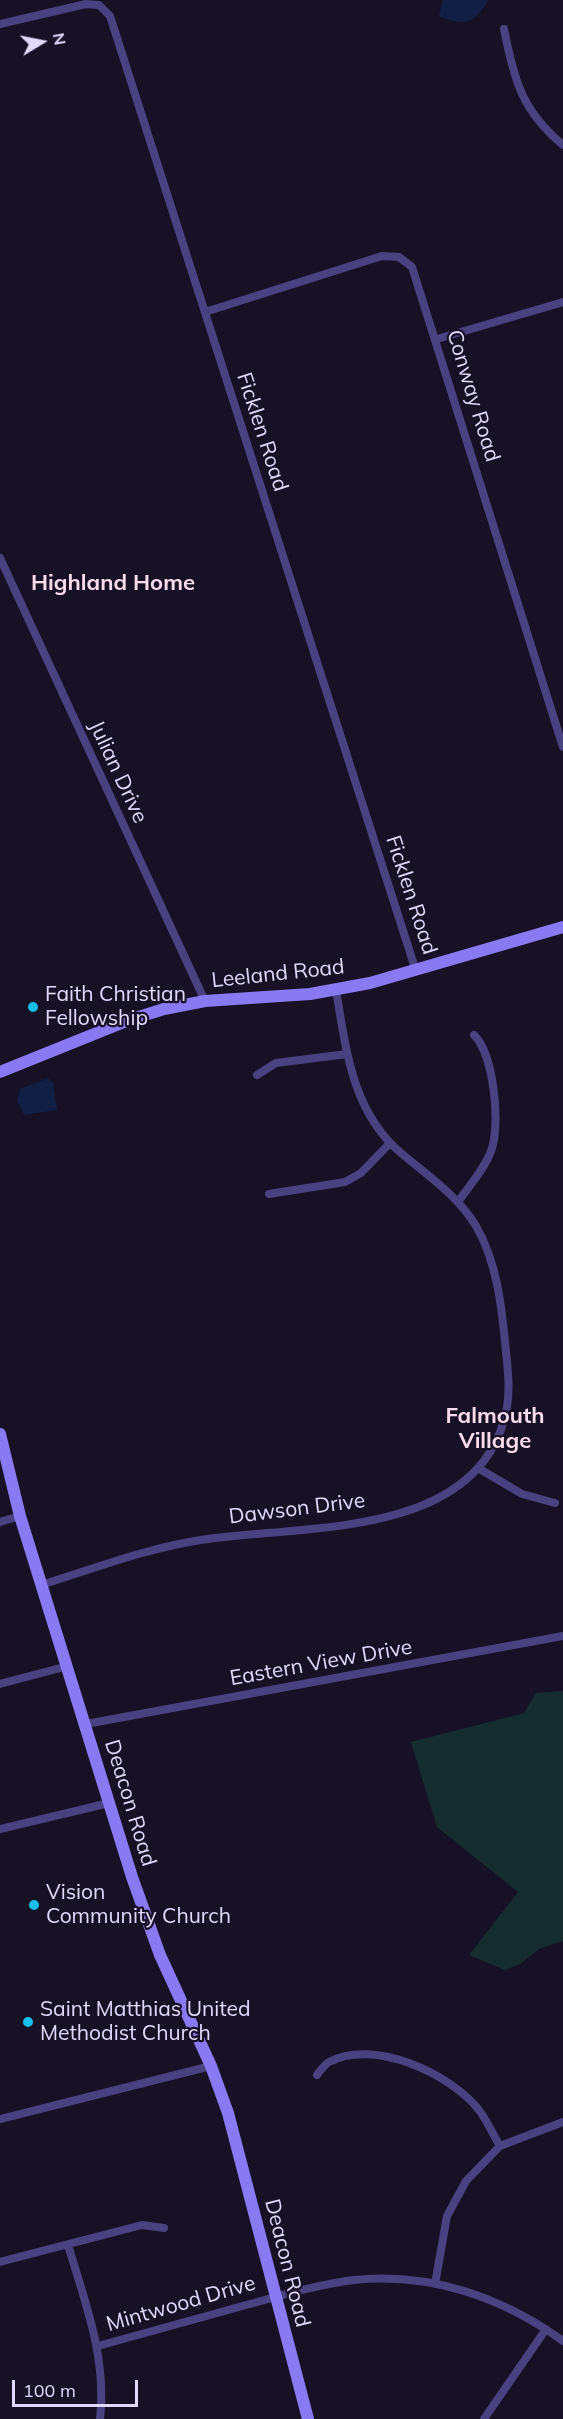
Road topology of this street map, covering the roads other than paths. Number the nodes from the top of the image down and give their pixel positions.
1 (0, 24) edge
2 (504, 29) dead end
3 (563, 145) edge
4 (563, 302) edge
5 (205, 312) junction
6 (437, 339) junction
7 (0, 558) edge
8 (563, 747) edge
9 (563, 927) edge
10 (416, 971) junction
11 (336, 990) junction
12 (204, 1001) junction
13 (474, 1035) dead end
14 (347, 1054) junction
15 (0, 1072) edge
16 (257, 1075) dead end
17 (390, 1143) junction
18 (269, 1194) dead end
19 (458, 1202) junction
20 (0, 1434) edge
21 (478, 1468) junction
22 (555, 1503) dead end
23 (20, 1516) junction
24 (0, 1522) edge
25 (41, 1585) junction
26 (563, 1636) edge
27 (68, 1666) junction
28 (0, 1684) edge
29 (86, 1724) junction
30 (109, 1803) junction
31 (0, 1830) edge
32 (210, 2066) junction
33 (316, 2075) dead end
34 (0, 2119) edge
35 (563, 2122) edge
36 (501, 2146) junction
37 (164, 2228) dead end
38 (68, 2245) junction
39 (0, 2262) edge
40 (435, 2284) junction
41 (274, 2297) junction
42 (546, 2329) junction
43 (563, 2341) edge
44 (98, 2346) junction
45 (100, 2419) edge
46 (308, 2419) edge
47 (484, 2419) edge

1 - 5 street, Ficklen Road
2 - 3 street
4 - 6 street
5 - 6 street, Conway Road
5 - 10 street, Ficklen Road
6 - 8 street, Conway Road
7 - 12 street, Julian Drive
9 - 10 main road, Leeland Road
10 - 11 main road, Leeland Road
11 - 12 main road, Leeland Road
11 - 14 street, Dawson Drive
12 - 15 main road, Leeland Road
13 - 19 street
14 - 16 street
14 - 17 street, Dawson Drive
17 - 18 street
17 - 19 street, Dawson Drive
19 - 21 street, Dawson Drive
20 - 23 main road, Deacon Road
21 - 22 street
21 - 25 street, Dawson Drive
23 - 24 street
23 - 25 main road, Deacon Road
25 - 27 main road, Deacon Road
26 - 29 street, Eastern View Drive
27 - 28 street
27 - 29 main road, Deacon Road
29 - 30 main road, Deacon Road
30 - 31 street
30 - 32 main road, Deacon Road
32 - 34 street
32 - 41 main road, Deacon Road
33 - 36 street
35 - 36 street
36 - 40 street
37 - 38 street
38 - 39 street
38 - 44 street
40 - 41 street, Mintwood Drive
40 - 42 street, Mintwood Drive
41 - 44 street, Mintwood Drive
41 - 46 main road, Deacon Road
42 - 43 street, Mintwood Drive
42 - 47 street
44 - 45 street

